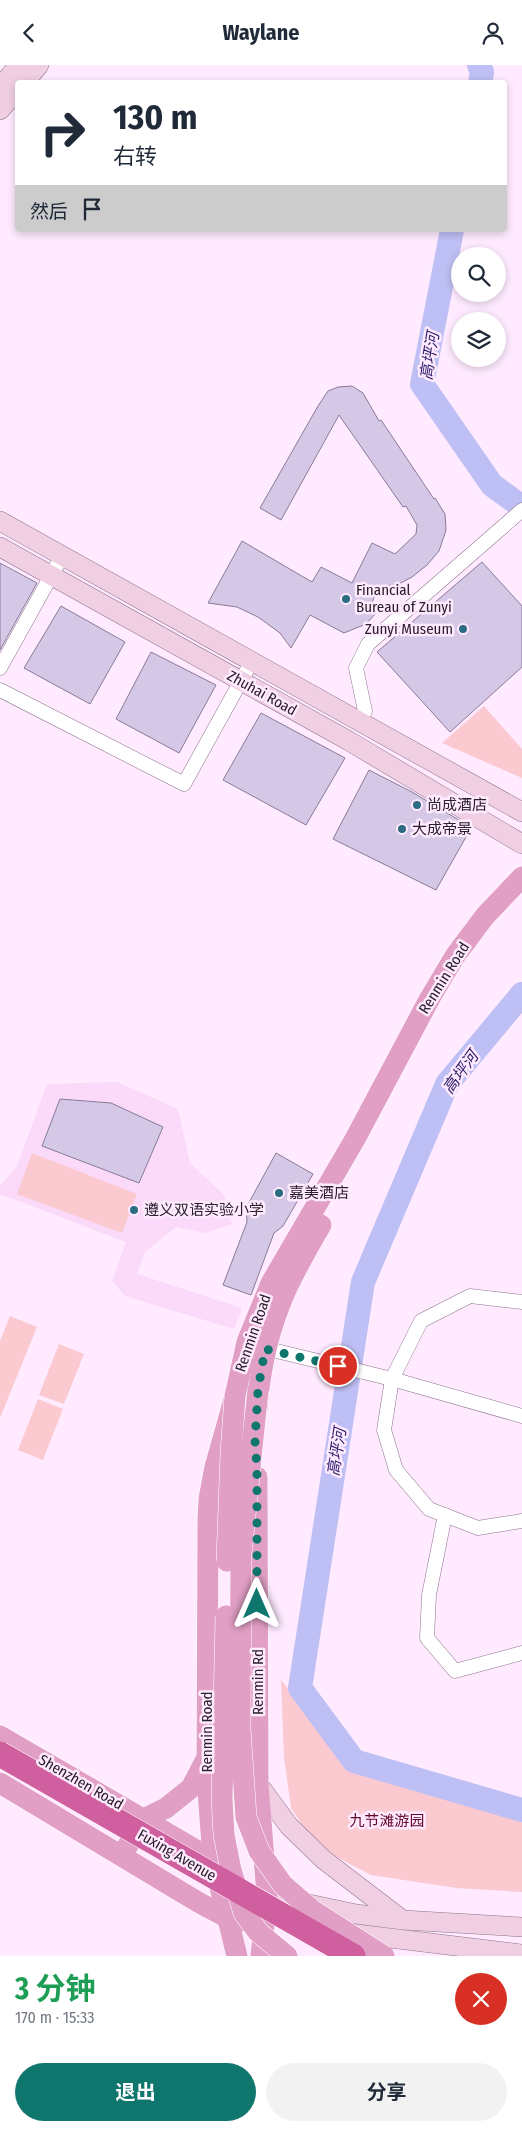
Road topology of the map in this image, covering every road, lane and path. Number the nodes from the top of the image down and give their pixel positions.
1 (19, 65) edge
2 (38, 65) edge
3 (26, 80) edge
4 (0, 87) edge
5 (15, 93) edge
6 (0, 110) edge
7 (522, 510) edge
8 (0, 521) edge
9 (0, 547) edge
10 (62, 556) junction
11 (51, 575) junction
12 (252, 661) junction
13 (0, 668) edge
14 (241, 681) junction
15 (0, 690) edge
16 (360, 721) junction
17 (522, 812) edge
18 (522, 844) edge
19 (522, 877) edge
20 (522, 897) edge
21 (522, 1302) edge
22 (256, 1346) junction
23 (392, 1379) junction
24 (258, 1390) junction
25 (236, 1396) junction
26 (522, 1416) edge
27 (446, 1515) junction
28 (522, 1521) edge
29 (522, 1653) edge
30 (0, 1736) edge
31 (0, 1754) edge
32 (207, 1759) junction
33 (0, 1770) edge
34 (0, 1783) edge
35 (258, 1784) junction
36 (144, 1819) junction
37 (122, 1855) junction
38 (214, 1859) junction
39 (267, 1895) junction
40 (229, 1920) junction
41 (403, 1920) junction
42 (522, 1927) edge
43 (265, 1928) junction
44 (424, 1942) junction
45 (522, 1954) edge
46 (237, 1956) edge
47 (262, 1956) edge
48 (287, 1956) edge
49 (324, 1956) edge
50 (354, 1956) edge
51 (384, 1956) edge

1 - 4 street
2 - 3 street
5 - 6 street
7 - 16 street
8 - 10 street, Zhuhai Road
9 - 11 street, Zhuhai Road
10 - 11 street
10 - 12 street, Zhuhai Road
11 - 13 street
11 - 14 street, Zhuhai Road
12 - 14 street
12 - 16 street, Zhuhai Road
14 - 15 street
14 - 18 street, Zhuhai Road
16 - 17 street, Zhuhai Road
19 - 22 main road, Renmin Road
20 - 22 main road, Renmin Road
21 - 23 street
22 - 23 street
22 - 24 main road, Renmin Rd
22 - 25 main road, Renmin Road
23 - 26 street
23 - 27 street
24 - 35 main road, Renmin Rd
24 - 51 main road, bridge
25 - 32 main road, Renmin Road
25 - 48 main road, bridge
27 - 28 street
27 - 29 street
30 - 36 main road, Shenzhen Road
31 - 50 highway, Fuxing Avenue, bridge
32 - 36 main road
32 - 38 main road, Renmin Road
33 - 49 highway, Fuxing Avenue
34 - 37 main road
35 - 39 main road, Renmin Rd
35 - 41 street
36 - 37 main road
36 - 38 main road, Shenzhen Road
37 - 40 main road
38 - 39 main road, Shenzhen Road
38 - 40 main road, Renmin Road
39 - 41 street
39 - 43 main road, Renmin Rd
40 - 43 main road
40 - 46 main road, Renmin Road
41 - 42 street
43 - 44 street
43 - 47 main road, Renmin Rd
44 - 45 street
44 - 50 street

